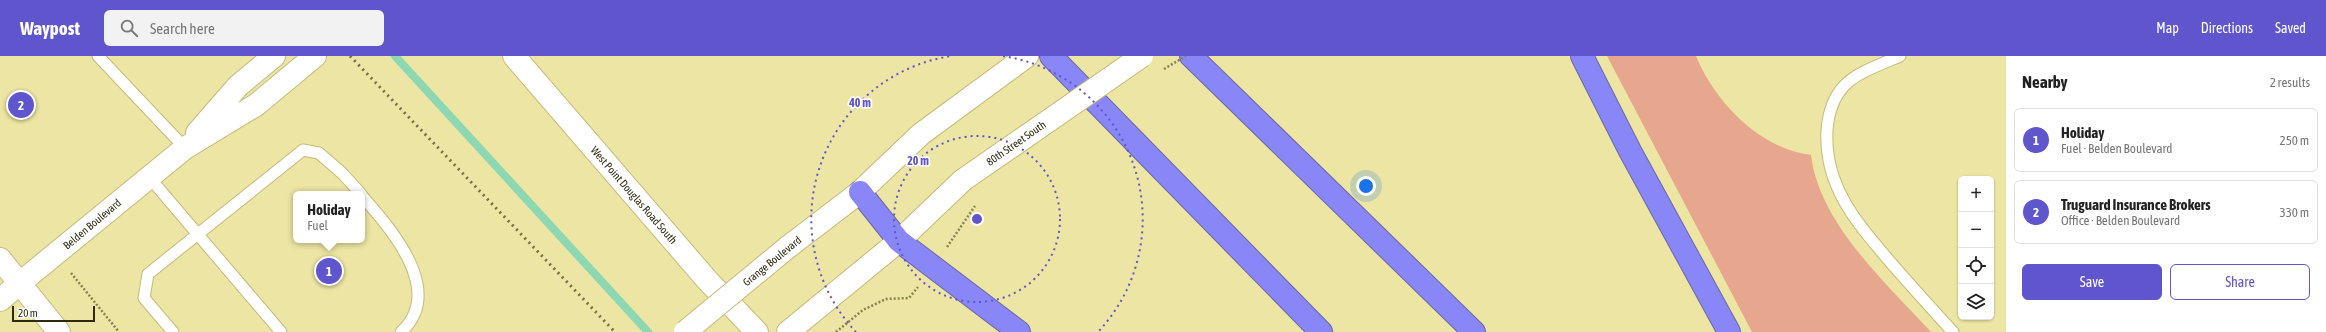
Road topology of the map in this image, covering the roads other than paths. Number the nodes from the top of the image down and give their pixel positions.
1 (98, 56) edge
2 (274, 56) edge
3 (315, 56) edge
4 (514, 56) edge
5 (1027, 56) edge
6 (1051, 56) edge
7 (1142, 56) edge
8 (1191, 56) edge
9 (1582, 56) edge
10 (1900, 56) edge
11 (185, 148) junction
12 (149, 177) junction
13 (358, 191) edge
14 (860, 192) junction
15 (365, 200) edge
16 (198, 234) junction
17 (900, 241) junction
18 (0, 259) edge
19 (20, 283) junction
20 (0, 300) edge
21 (60, 332) edge
22 (173, 332) edge
23 (281, 332) edge
24 (401, 332) edge
25 (685, 332) edge
26 (757, 332) edge
27 (788, 332) edge
28 (1019, 332) edge
29 (1321, 332) edge
30 (1474, 332) edge
31 (1729, 332) edge
32 (1953, 332) edge

1 - 11 lane
2 - 11 street, Belden Boulevard
3 - 11 street, Belden Boulevard
4 - 26 street, West Point Douglas Road South
5 - 14 street
6 - 29 highway
7 - 17 street, 80th Street South, bridge
8 - 30 highway
9 - 31 highway
10 - 32 lane
11 - 12 street, Belden Boulevard
12 - 16 lane
12 - 19 street, Belden Boulevard
13 - 16 lane
14 - 17 highway
14 - 25 street, Grange Boulevard, bridge
15 - 24 lane
16 - 22 lane
16 - 23 lane
17 - 27 street
17 - 28 highway
18 - 19 street
19 - 20 street, Belden Boulevard
19 - 21 street

